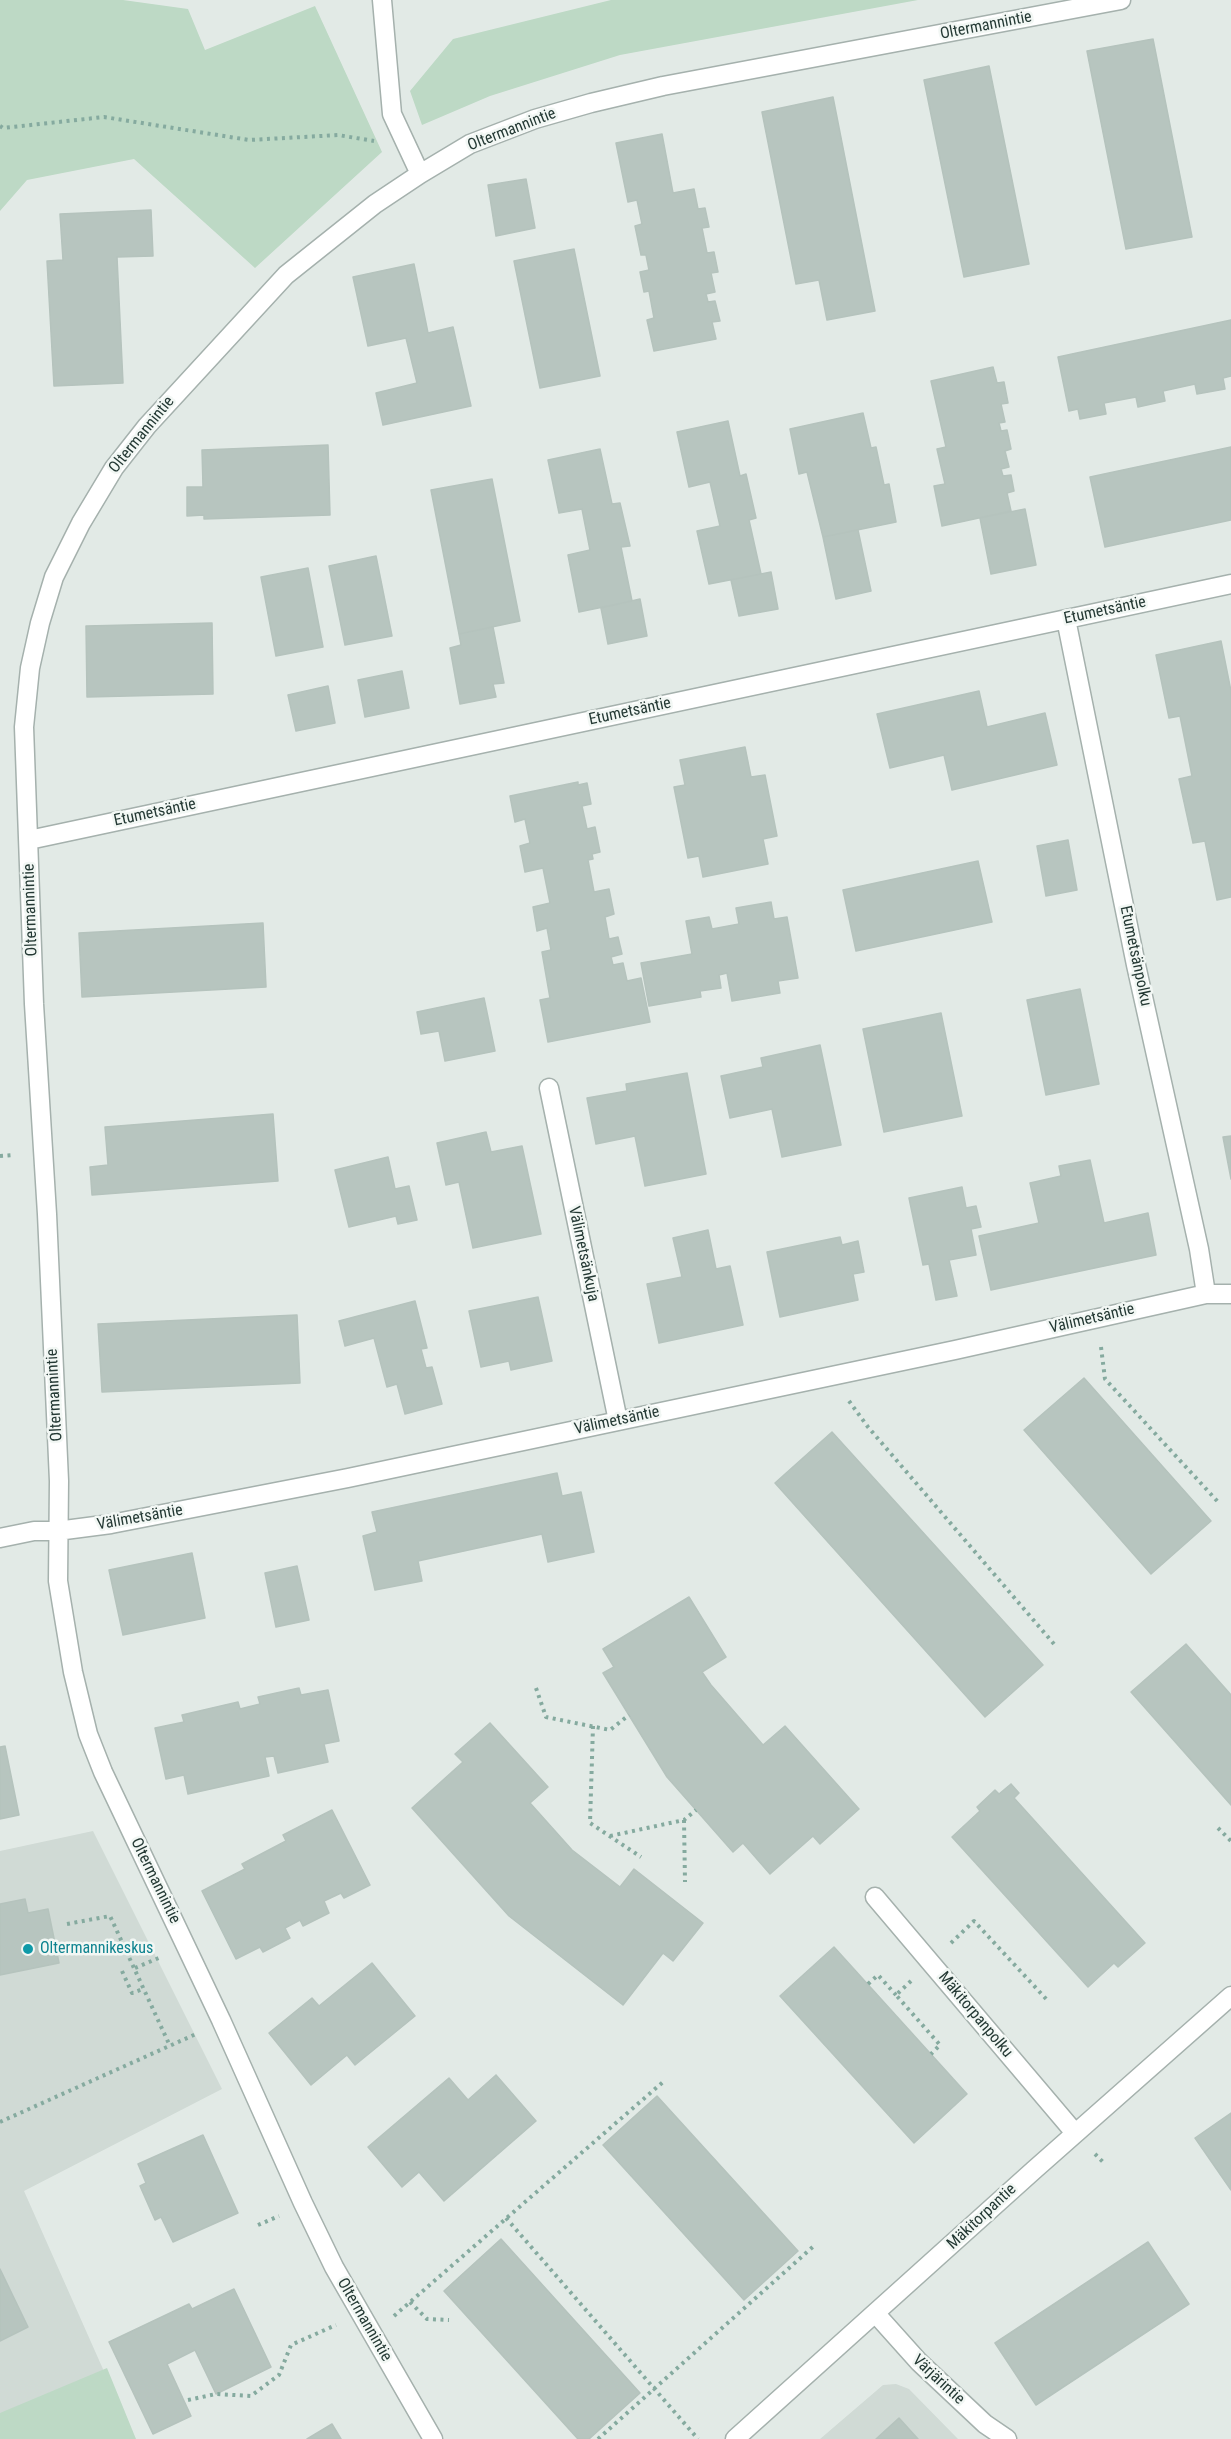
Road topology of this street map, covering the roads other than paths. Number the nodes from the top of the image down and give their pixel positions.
1 (382, 0) edge
2 (1121, 0) edge
3 (420, 174) junction
4 (1231, 584) edge
5 (1066, 619) junction
6 (29, 840) junction
7 (549, 1088) dead end
8 (1206, 1294) junction
9 (1231, 1294) edge
10 (618, 1420) junction
11 (57, 1531) junction
12 (0, 1538) edge
13 (875, 1897) dead end
14 (1231, 1996) edge
15 (1075, 2133) junction
16 (876, 2314) junction
17 (433, 2439) edge
18 (735, 2439) edge
19 (1007, 2439) edge

1 - 3 street
2 - 3 street, Oltermannintie
3 - 6 street, Oltermannintie
4 - 5 street, Etumetsäntie
5 - 6 street, Etumetsäntie
5 - 8 street, Etumetsänpolku
6 - 11 street, Oltermannintie
7 - 10 street, Välimetsänkuja
8 - 9 street, Välimetsäntie
8 - 10 street, Välimetsäntie
10 - 11 street, Välimetsäntie
11 - 12 street, Välimetsäntie
11 - 17 street, Oltermannintie
13 - 15 street, Mäkitorpanpolku
14 - 15 street, Mäkitorpantie
15 - 16 street, Mäkitorpantie
16 - 18 street, Mäkitorpantie
16 - 19 street, Värjärintie

